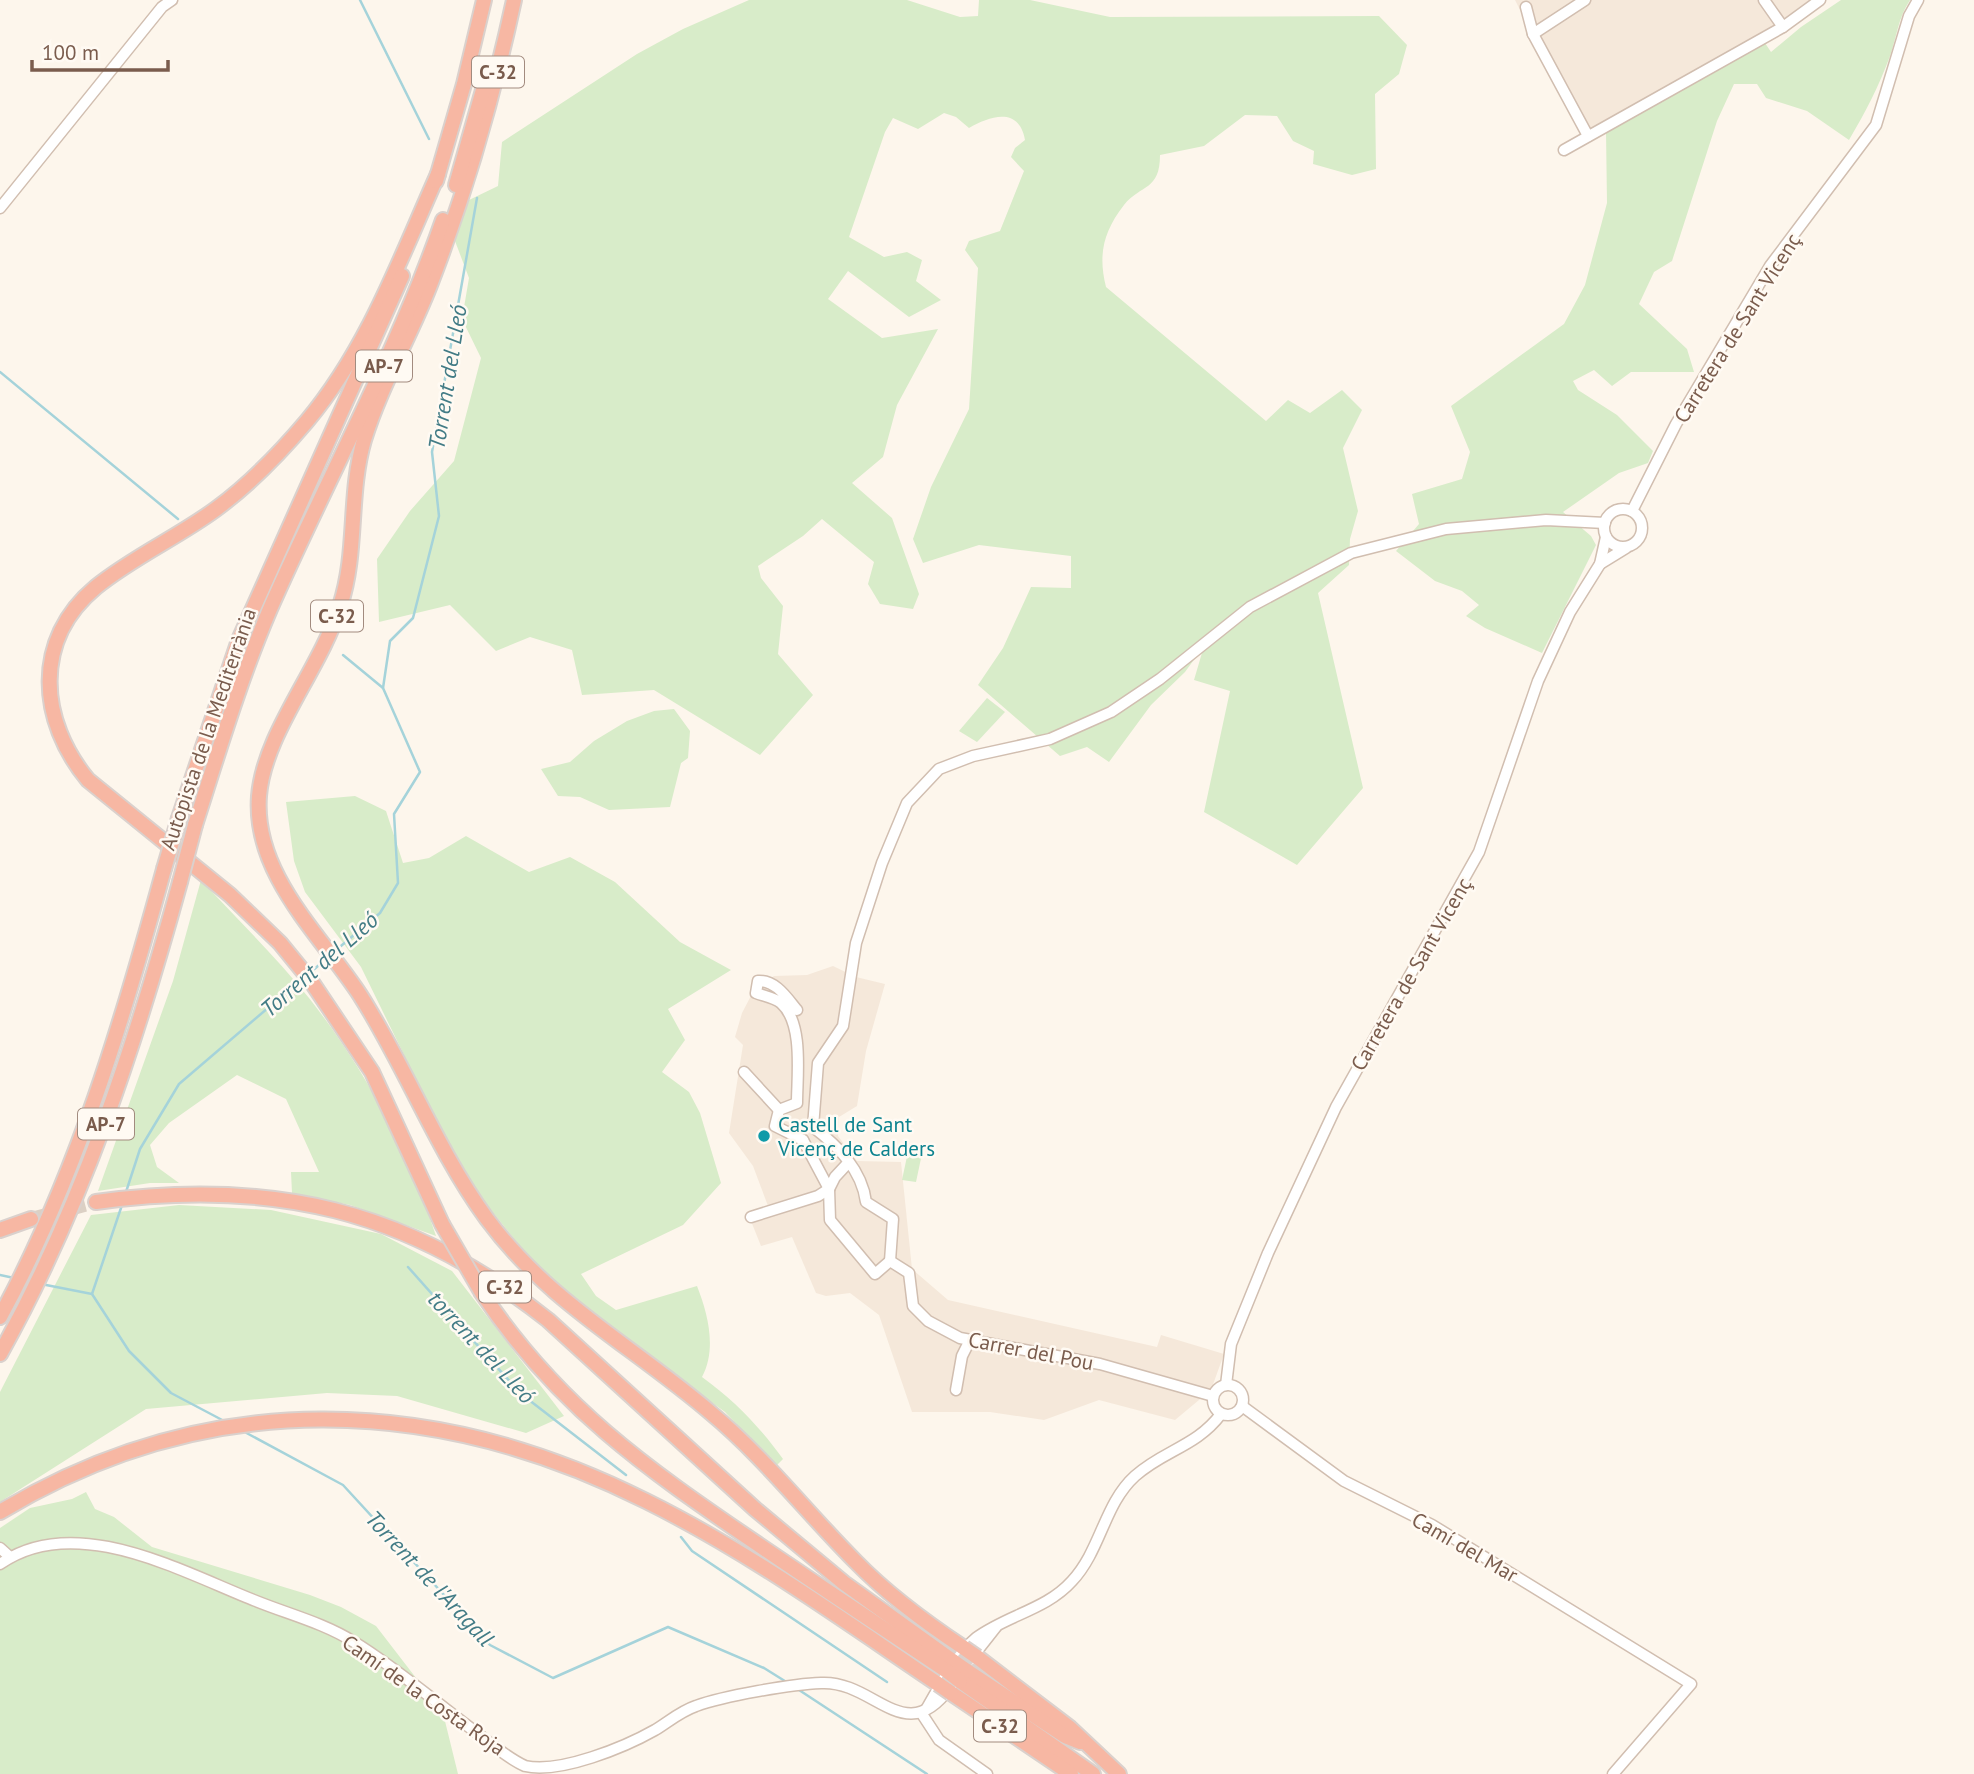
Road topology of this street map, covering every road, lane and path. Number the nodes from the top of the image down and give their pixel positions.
1 (172, 0) edge
2 (484, 0) edge
3 (505, 0) edge
4 (514, 0) edge
5 (1585, 0) edge
6 (1764, 0) edge
7 (1820, 0) edge
8 (1918, 0) edge
9 (1526, 7) dead end
10 (1783, 27) junction
11 (1532, 34) junction
12 (1588, 136) junction
13 (1564, 150) dead end
14 (438, 174) junction
15 (0, 208) edge
16 (1632, 512) junction
17 (1605, 523) junction
18 (1606, 537) junction
19 (1628, 547) junction
20 (1600, 564) junction
21 (797, 1010) dead end
22 (744, 1072) dead end
23 (779, 1110) junction
24 (813, 1127) junction
25 (803, 1140) junction
26 (849, 1163) junction
27 (829, 1189) junction
28 (96, 1202) tunnel mouth
29 (751, 1217) dead end
30 (31, 1219) tunnel mouth
31 (0, 1230) edge
32 (890, 1261) junction
33 (0, 1317) edge
34 (969, 1342) junction
35 (0, 1354) edge
36 (1226, 1385) junction
37 (956, 1390) dead end
38 (1213, 1396) junction
39 (1242, 1406) junction
40 (1221, 1414) junction
41 (0, 1512) edge
42 (0, 1548) edge
43 (10, 1557) junction
44 (0, 1564) edge
45 (950, 1667) junction
46 (964, 1676) junction
47 (923, 1713) junction
48 (1085, 1743) junction
49 (987, 1774) edge
50 (1071, 1774) edge
51 (1093, 1774) edge
52 (1119, 1774) edge
53 (1613, 1774) edge

1 - 15 street
2 - 14 highway, Autopista de la Mediterrània / AP-7
3 - 35 highway, Autopista de la Mediterrània / AP-7, bridge
4 - 48 highway, C-32, bridge
5 - 11 street
6 - 10 street
7 - 10 street
8 - 16 street, Carretera de Sant Vicenç
9 - 11 street
10 - 12 street
11 - 12 street
12 - 13 street
14 - 33 highway, Autopista de la Mediterrània / AP-7, bridge
14 - 45 highway, C-32, bridge
16 - 17 street
16 - 19 street
17 - 18 street
17 - 24 street
18 - 19 street
18 - 20 street, Carretera de Sant Vicenç
19 - 20 street, Carretera de Sant Vicenç
20 - 36 street, Carretera de Sant Vicenç
21 - 23 street
22 - 23 street
23 - 25 street
24 - 25 street
24 - 26 street
25 - 27 street
26 - 27 street
26 - 32 street
27 - 29 street
27 - 32 street
28 - 45 highway, C-32
30 - 31 highway
32 - 34 street, Carrer del Pou
34 - 37 street
34 - 38 street, Carrer del Pou
36 - 38 street
36 - 39 street
38 - 40 street
39 - 40 street
39 - 53 street, Camí del Mar
40 - 47 street
41 - 50 highway, C-32, bridge
42 - 43 street
43 - 44 street, Camí de la Costa Roja
43 - 47 street, Camí de la Costa Roja
45 - 46 highway, C-32, bridge
46 - 48 highway, C-32
46 - 51 highway, C-32
47 - 49 street
48 - 52 highway, C-32

